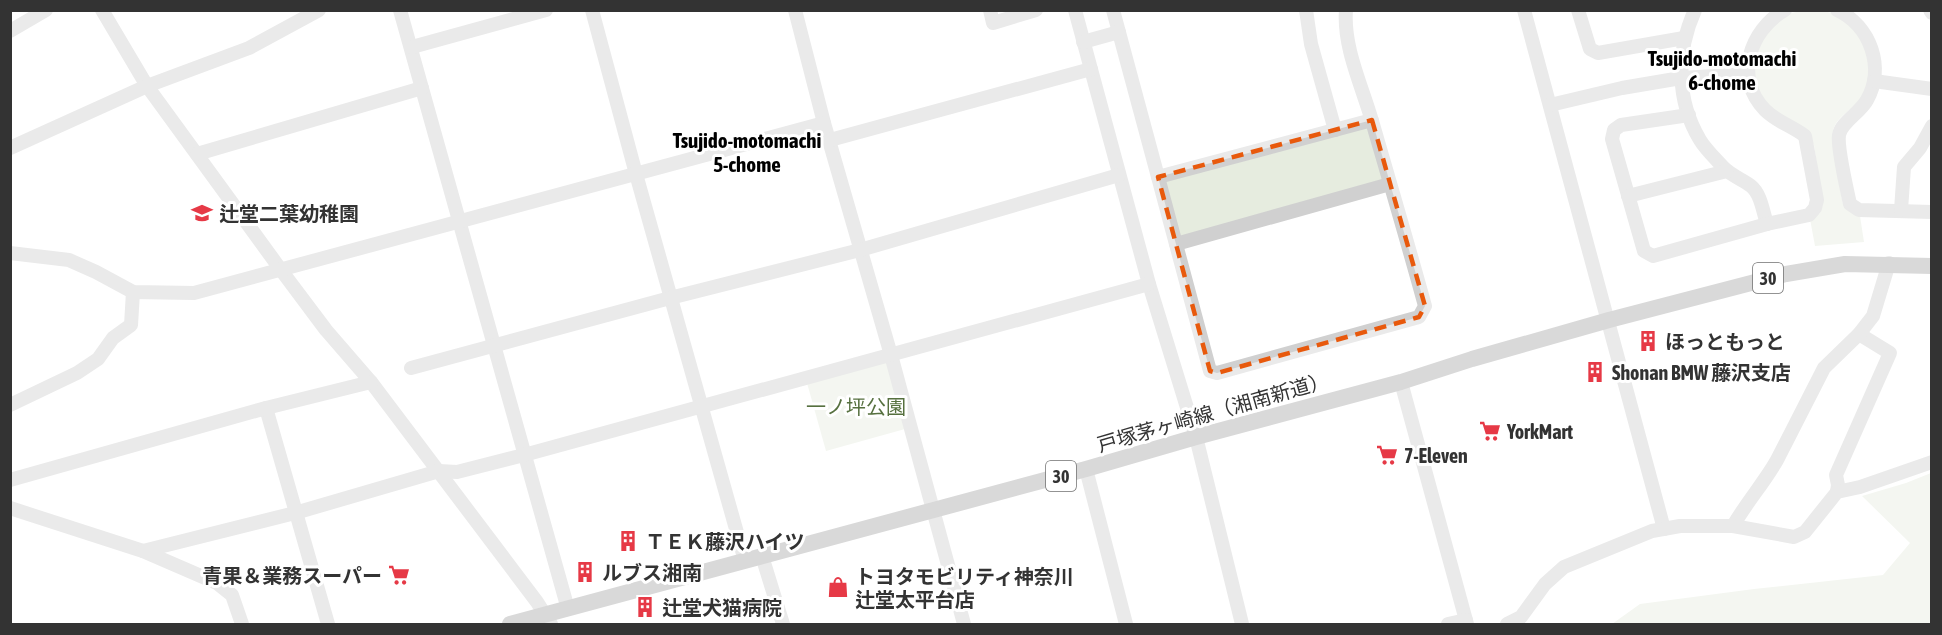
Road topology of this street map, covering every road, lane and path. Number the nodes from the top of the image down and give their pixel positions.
1 (46, 10) edge
2 (102, 10) edge
3 (319, 10) edge
4 (400, 10) edge
5 (546, 10) edge
6 (592, 10) edge
7 (795, 10) edge
8 (990, 10) edge
9 (1036, 10) edge
10 (1075, 10) edge
11 (1113, 10) edge
12 (1306, 10) edge
13 (1346, 10) edge
14 (1524, 10) edge
15 (1578, 10) edge
16 (1695, 10) edge
17 (1785, 10) edge
18 (1840, 11) edge
19 (10, 31) edge
20 (1119, 32) junction
21 (1684, 39) junction
22 (1083, 42) junction
23 (412, 47) junction
24 (1091, 69) junction
25 (1748, 74) junction
26 (1681, 78) junction
27 (1874, 81) junction
28 (147, 86) junction
29 (422, 88) junction
30 (1932, 89) edge
31 (1550, 105) junction
32 (1689, 115) junction
33 (1372, 120) junction
34 (824, 123) junction
35 (1932, 126) edge
36 (1335, 130) junction
37 (830, 140) junction
38 (10, 148) edge
39 (1926, 149) edge
40 (197, 154) junction
41 (1727, 171) junction
42 (636, 174) junction
43 (1119, 175) junction
44 (1158, 177) junction
45 (1390, 184) junction
46 (1628, 196) junction
47 (1901, 210) junction
48 (1932, 212) edge
49 (458, 222) junction
50 (1767, 224) junction
51 (1176, 244) junction
52 (860, 250) junction
53 (10, 253) edge
54 (1889, 263) junction
55 (1932, 266) edge
56 (281, 270) junction
57 (1149, 284) junction
58 (133, 292) junction
59 (670, 298) junction
60 (1609, 320) junction
61 (1859, 334) junction
62 (493, 346) junction
63 (891, 355) junction
64 (411, 368) dead end
65 (371, 382) junction
66 (1401, 382) junction
67 (10, 405) edge
68 (701, 407) junction
69 (266, 408) junction
70 (1196, 437) junction
71 (524, 455) junction
72 (1932, 462) edge
73 (1086, 469) junction
74 (439, 471) junction
75 (10, 480) edge
76 (1837, 492) junction
77 (10, 508) edge
78 (933, 511) junction
79 (295, 513) junction
80 (1733, 526) junction
81 (1664, 529) junction
82 (142, 551) junction
83 (762, 556) junction
84 (745, 561) junction
85 (568, 609) junction
86 (548, 619) edge
87 (1467, 622) edge
88 (242, 624) edge
89 (328, 624) edge
90 (510, 624) edge
91 (783, 624) edge
92 (964, 624) edge
93 (1126, 624) edge
94 (1242, 624) edge
95 (1448, 624) edge
96 (1507, 624) edge

1 - 19 street
2 - 28 street
3 - 28 street
4 - 23 street
5 - 23 street
6 - 42 street
7 - 34 street
8 - 9 street
10 - 22 street
11 - 20 street
12 - 36 street
13 - 33 street
14 - 31 street
15 - 21 street
16 - 21 street
17 - 25 street
18 - 27 street
20 - 22 street
20 - 44 street
21 - 26 street
22 - 24 street
23 - 29 street
24 - 37 street
24 - 43 street
25 - 26 street
25 - 50 street
26 - 31 street
26 - 32 street
27 - 30 street
27 - 47 street
28 - 38 street
28 - 40 street
29 - 40 street
29 - 49 street
31 - 60 street
32 - 41 street
32 - 46 street
33 - 36 street
33 - 45 street
34 - 37 street
34 - 42 street
35 - 39 street
36 - 44 street
37 - 52 street
39 - 47 street
40 - 56 street
41 - 46 street
41 - 50 street
42 - 49 street
42 - 59 street
43 - 52 street
43 - 57 street
44 - 51 street
45 - 51 street
45 - 51 street
46 - 50 street
47 - 48 street
49 - 56 street
49 - 62 street
52 - 59 street
52 - 63 street
53 - 58 street
54 - 55 main road, 戸塚茅ヶ崎線（湘南新道） / 30
54 - 60 main road, 戸塚茅ヶ崎線（湘南新道） / 30
54 - 61 street
56 - 58 street
56 - 65 street
57 - 63 street
57 - 70 street
58 - 67 street
59 - 62 street
59 - 68 street
60 - 66 main road, 戸塚茅ヶ崎線（湘南新道） / 30
60 - 81 street
61 - 76 street
61 - 80 street
62 - 64 street
62 - 71 street
63 - 68 street
63 - 78 street
65 - 69 street
65 - 74 street
66 - 70 main road, 戸塚茅ヶ崎線（湘南新道） / 30
66 - 87 street
68 - 71 street
68 - 84 street
69 - 75 street
69 - 79 street
70 - 73 main road, 戸塚茅ヶ崎線（湘南新道） / 30
70 - 94 street
71 - 74 street
71 - 85 street
72 - 76 street
73 - 78 main road, 戸塚茅ヶ崎線（湘南新道） / 30
73 - 93 street
74 - 79 street
74 - 86 street
76 - 80 street
77 - 82 street
78 - 83 main road, 戸塚茅ヶ崎線（湘南新道） / 30
78 - 92 street
79 - 82 street
79 - 89 street
80 - 81 street
81 - 96 street
82 - 88 street
83 - 84 main road, 戸塚茅ヶ崎線（湘南新道） / 30
83 - 91 street
84 - 85 main road, 戸塚茅ヶ崎線（湘南新道） / 30
85 - 86 main road, 戸塚茅ヶ崎線（湘南新道） / 30
86 - 90 main road, 戸塚茅ヶ崎線（湘南新道） / 30
87 - 95 street

